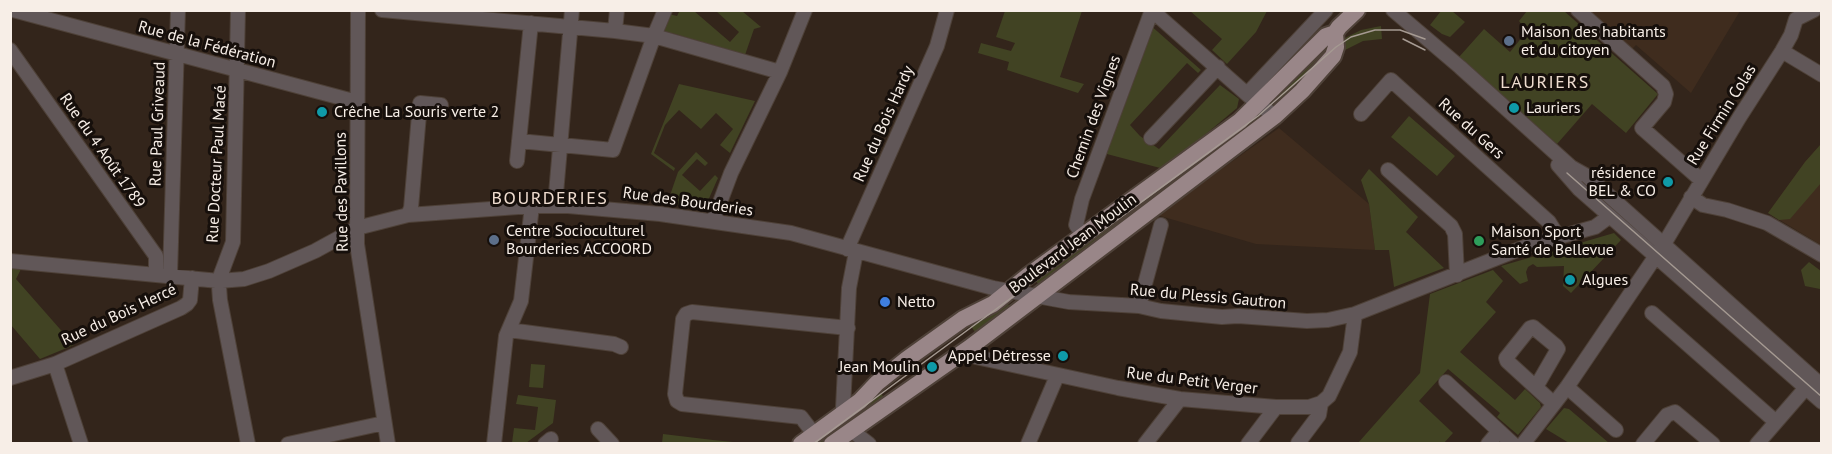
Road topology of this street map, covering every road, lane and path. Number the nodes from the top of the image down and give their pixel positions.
1 (13, 10) edge
2 (178, 10) edge
3 (238, 10) edge
4 (358, 10) edge
5 (382, 10) edge
6 (572, 10) edge
7 (617, 10) edge
8 (665, 10) edge
9 (805, 10) edge
10 (948, 10) edge
11 (1326, 10) edge
12 (1357, 10) edge
13 (1393, 10) edge
14 (1578, 10) edge
15 (1814, 10) edge
16 (1154, 12) edge
17 (1793, 15) edge
18 (531, 23) junction
19 (571, 27) junction
20 (615, 31) junction
21 (1335, 33) junction
22 (654, 36) junction
23 (10, 50) edge
24 (1782, 51) junction
25 (177, 54) junction
26 (1218, 67) junction
27 (237, 70) junction
28 (780, 72) junction
29 (1821, 75) edge
30 (1253, 99) junction
31 (357, 102) junction
32 (441, 105) dead end
33 (1361, 114) dead end
34 (1275, 116) junction
35 (1151, 138) dead end
36 (519, 141) junction
37 (560, 145) junction
38 (517, 161) dead end
39 (1388, 170) dead end
40 (1569, 170) junction
41 (1701, 180) junction
42 (1690, 197) junction
43 (555, 205) junction
44 (532, 206) junction
45 (408, 215) junction
46 (1610, 216) junction
47 (713, 221) junction
48 (1161, 225) dead end
49 (357, 228) junction
50 (1083, 235) junction
51 (1555, 238) junction
52 (1664, 244) junction
53 (852, 250) junction
54 (1821, 255) edge
55 (1655, 256) junction
56 (10, 261) edge
57 (1457, 274) junction
58 (163, 275) junction
59 (192, 278) junction
60 (219, 281) junction
61 (1009, 291) junction
62 (1035, 297) junction
63 (1140, 306) junction
64 (1652, 313) dead end
65 (1354, 314) junction
66 (848, 328) junction
67 (509, 330) junction
68 (621, 347) dead end
69 (969, 348) junction
70 (55, 364) junction
71 (1057, 376) junction
72 (10, 378) edge
73 (1446, 382) dead end
74 (1814, 384) edge
75 (1536, 387) dead end
76 (1567, 387) junction
77 (1180, 399) junction
78 (1821, 402) edge
79 (1321, 403) junction
80 (1554, 404) junction
81 (1276, 407) junction
82 (845, 413) junction
83 (1776, 422) junction
84 (384, 423) junction
85 (598, 429) dead end
86 (851, 430) junction
87 (1616, 430) dead end
88 (1499, 431) junction
89 (808, 439) edge
90 (1298, 443) edge
91 (81, 444) edge
92 (248, 444) edge
93 (288, 444) edge
94 (388, 444) edge
95 (494, 444) edge
96 (612, 444) edge
97 (832, 444) edge
98 (869, 444) edge
99 (1028, 444) edge
100 (1145, 444) edge
101 (1248, 444) edge
102 (1488, 444) edge
103 (1513, 444) edge
104 (1523, 444) edge
105 (1643, 444) edge
106 (1713, 444) edge
107 (1757, 444) edge

1 - 25 street, Rue de la Fédération
2 - 25 street, Rue Paul Griveaud
3 - 27 street, Rue Docteur Paul Macé
4 - 31 street, Rue des Pavillons
5 - 18 street
6 - 19 street
7 - 20 street
8 - 22 street
9 - 28 street
10 - 53 street, Rue du Bois Hardy
11 - 30 street
12 - 21 main road, Boulevard Jean Moulin
13 - 40 street
14 - 41 street
15 - 17 street, Rue Firmin Colas
16 - 26 street
16 - 50 street, Chemin des Vignes
17 - 24 street, Rue Firmin Colas
18 - 19 street
18 - 36 street
19 - 20 street
19 - 37 street
20 - 22 street
21 - 30 main road, Boulevard Jean Moulin
21 - 34 main road, Boulevard Jean Moulin
22 - 28 street
22 - 37 street
23 - 58 street, Rue du 4 Août 1789
24 - 29 street
24 - 41 street, Rue Firmin Colas
25 - 27 street, Rue de la Fédération
25 - 58 street, Rue Paul Griveaud
26 - 30 street
26 - 35 street
27 - 31 street, Rue de la Fédération
27 - 60 street, Rue Docteur Paul Macé
28 - 47 street
30 - 34 street
30 - 50 main road, Boulevard Jean Moulin
31 - 49 street, Rue des Pavillons
32 - 45 street
33 - 51 street, Rue du Gers
34 - 62 main road, Boulevard Jean Moulin
36 - 37 street
36 - 38 street
37 - 43 street
39 - 57 street
40 - 46 street
40 - 52 street
41 - 42 street, Rue Firmin Colas
42 - 52 street, Rue Firmin Colas
42 - 54 street
43 - 44 street, Rue des Bourderies
43 - 47 street, Rue des Bourderies
44 - 45 street, Rue des Bourderies
44 - 67 street
45 - 49 street, Rue des Bourderies
46 - 51 street, Rue du Plessis Gautron
46 - 55 street
47 - 53 street, Rue des Bourderies
48 - 63 street
49 - 60 street, Rue du Bois Hercé
49 - 84 street, Rue des Pavillons
50 - 61 main road, Boulevard Jean Moulin
51 - 57 street, Rue du Plessis Gautron
52 - 55 street, Rue Firmin Colas
52 - 74 street
53 - 61 street, Rue des Bourderies
53 - 66 street, Rue du Bois Hardy
55 - 74 street
55 - 76 street, Rue Firmin Colas
56 - 58 street
57 - 65 street, Rue du Plessis Gautron
58 - 59 street
59 - 60 street, Rue du Bois Hercé
59 - 70 street, Rue du Bois Hercé
60 - 92 street
61 - 62 street, Rue du Plessis Gautron
61 - 82 main road, Boulevard Jean Moulin
62 - 63 street, Rue du Plessis Gautron
62 - 69 main road, Boulevard Jean Moulin
63 - 65 street, Rue du Plessis Gautron
64 - 83 street
65 - 79 street
66 - 82 street, Rue du Bois Hardy
66 - 89 street
67 - 68 street
67 - 95 street
69 - 71 street, Rue du Petit Verger
69 - 86 main road, Boulevard Jean Moulin
70 - 72 street, Rue du Bois Hercé
70 - 91 street
71 - 77 street, Rue du Petit Verger
71 - 99 street
73 - 88 street
74 - 78 street
74 - 83 street
75 - 80 street
76 - 80 street, Rue Firmin Colas
76 - 87 street
77 - 81 street, Rue du Petit Verger
77 - 100 street
79 - 81 street, Rue du Petit Verger
79 - 90 street
80 - 104 street, Rue Firmin Colas
81 - 101 street
82 - 89 main road, Boulevard Jean Moulin
83 - 107 street
84 - 93 street
84 - 94 street, Rue des Pavillons
85 - 96 street
86 - 97 main road, Boulevard Jean Moulin
86 - 98 street
88 - 102 street
88 - 103 street
105 - 106 street

